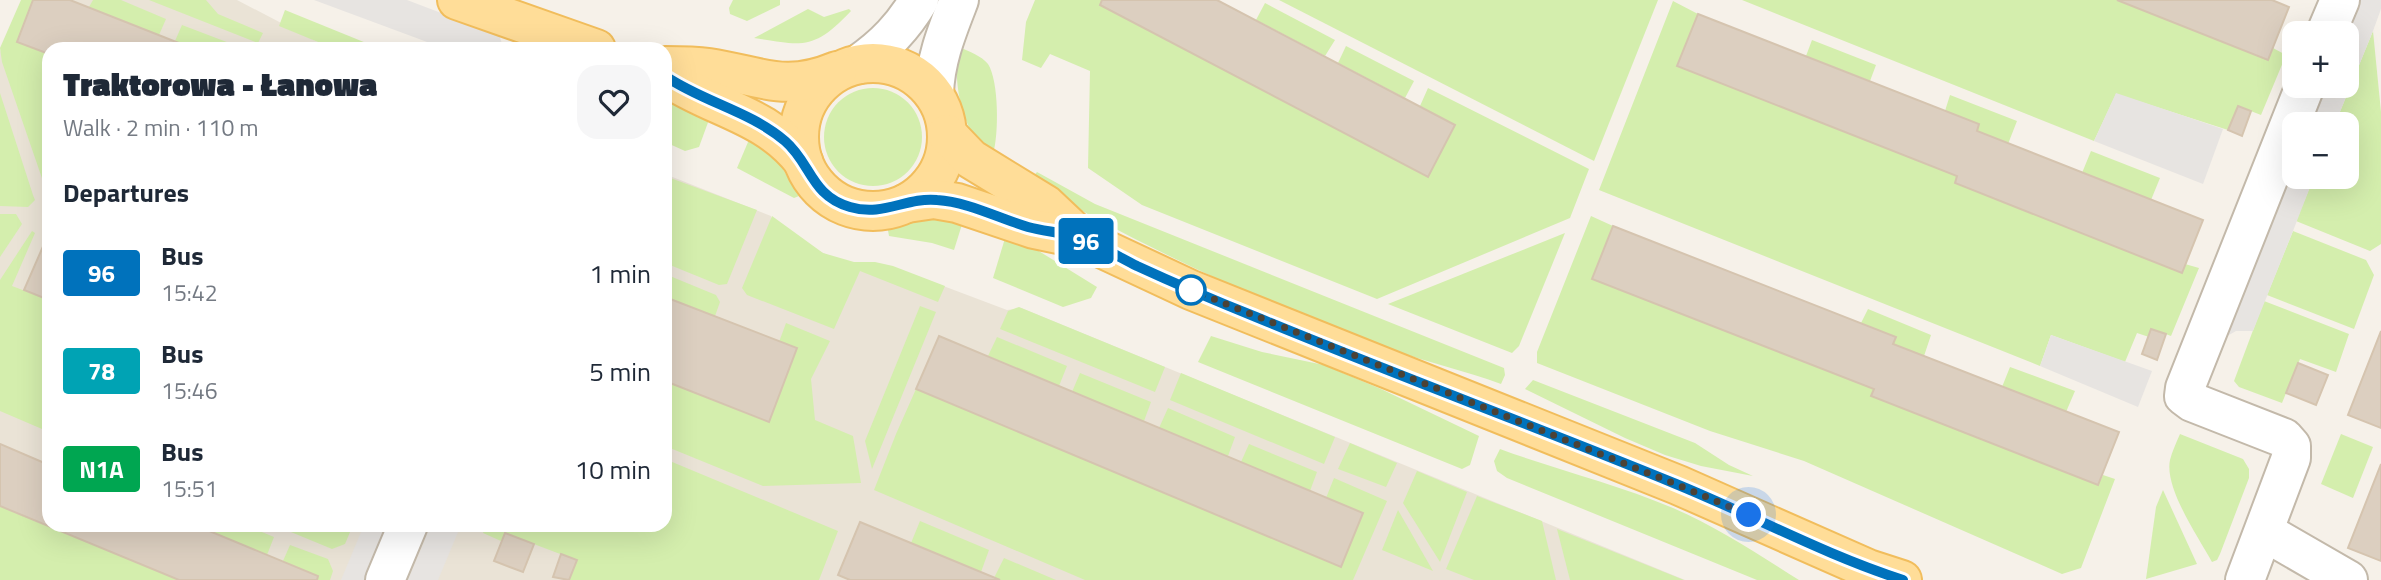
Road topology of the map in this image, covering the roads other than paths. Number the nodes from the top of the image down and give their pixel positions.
1 (457, 0) edge
2 (919, 0) edge
3 (959, 0) edge
4 (2340, 0) edge
5 (2331, 21) edge
6 (576, 42) edge
7 (672, 66) edge
8 (849, 67) junction
9 (672, 80) edge
10 (934, 94) junction
11 (2300, 98) edge
12 (947, 134) junction
13 (803, 161) junction
14 (907, 203) junction
15 (1082, 239) junction
16 (2265, 531) junction
17 (405, 532) edge
18 (1884, 576) edge
19 (385, 580) edge
20 (2245, 580) edge
21 (2348, 580) edge

1 - 6 main road
2 - 8 street
3 - 10 street
4 - 5 street
7 - 8 main road
8 - 10 main road
8 - 13 main road
9 - 13 main road
10 - 12 main road
11 - 16 street
12 - 14 main road
12 - 15 main road
13 - 14 main road
14 - 15 main road
15 - 18 main road
16 - 20 street
16 - 21 street
17 - 19 street

